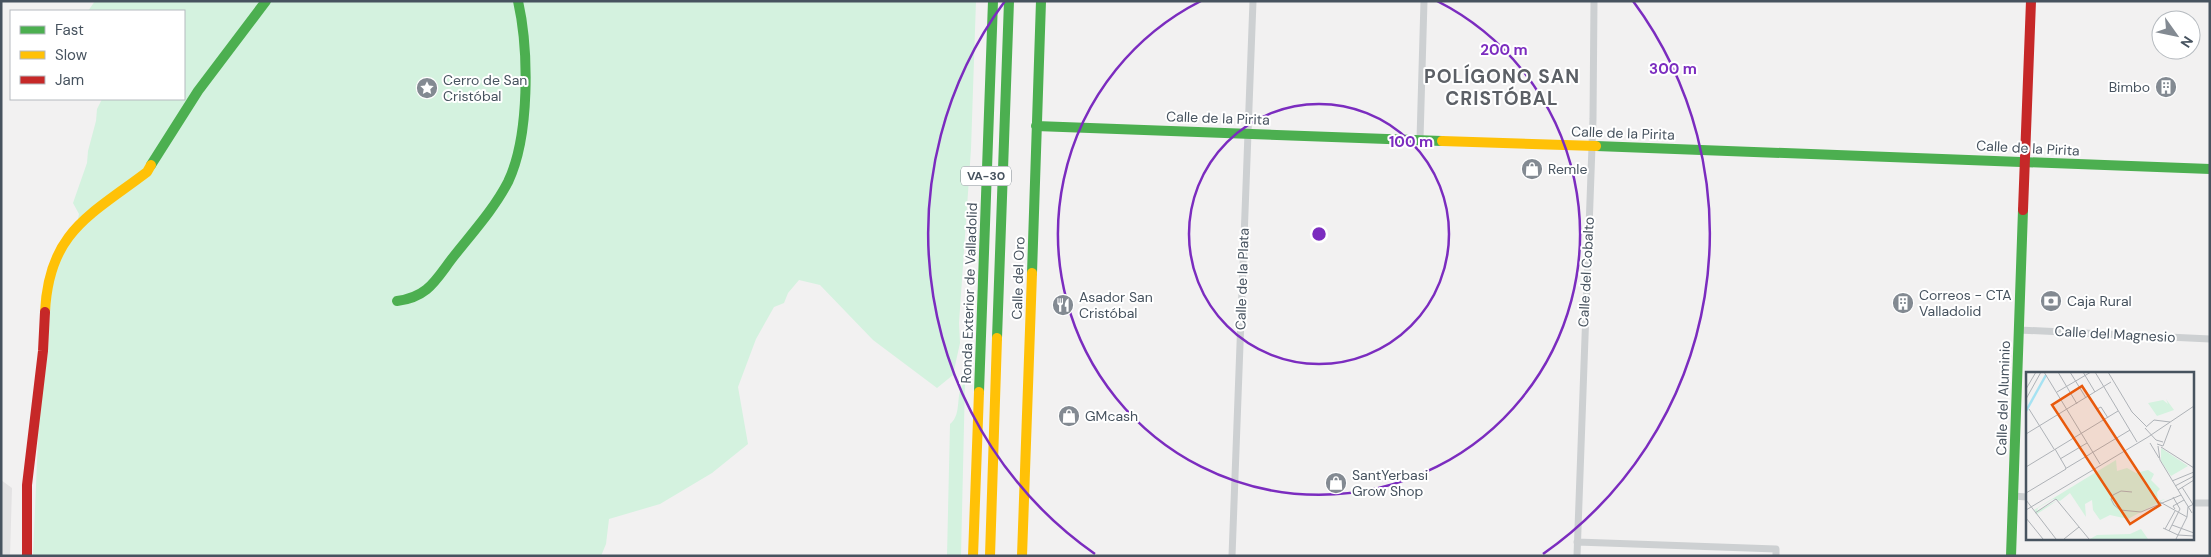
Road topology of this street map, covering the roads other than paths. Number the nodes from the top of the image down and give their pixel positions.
1 (266, 1) edge
2 (518, 1) edge
3 (993, 1) edge
4 (1010, 1) edge
5 (1041, 1) edge
6 (1253, 1) edge
7 (1424, 1) edge
8 (1594, 1) edge
9 (2031, 1) edge
10 (1036, 126) junction
11 (1248, 133) junction
12 (1420, 139) junction
13 (1592, 145) junction
14 (2026, 162) junction
15 (2210, 168) edge
16 (397, 301) dead end
17 (2019, 330) junction
18 (2210, 339) edge
19 (2014, 496) junction
20 (2026, 496) edge
21 (2194, 503) edge
22 (2210, 503) edge
23 (1577, 542) junction
24 (27, 556) edge
25 (973, 556) edge
26 (990, 556) edge
27 (1022, 556) edge
28 (1232, 556) edge
29 (1577, 556) edge
30 (1776, 556) edge
31 (2011, 556) edge

1 - 24 main road
2 - 16 main road
3 - 25 main road, Ronda Exterior de Valladolid / VA-30
4 - 26 main road, VA-30
5 - 10 main road, Calle del Oro
6 - 11 street, Calle de la Plata
7 - 12 street
8 - 13 street, Calle del Cobalto
9 - 14 main road, Calle del Aluminio
10 - 11 main road, Calle de la Pirita
10 - 27 main road, Calle del Oro
11 - 12 main road, Calle de la Pirita
11 - 28 street, Calle de la Plata
12 - 13 main road, Calle de la Pirita
13 - 14 main road, Calle de la Pirita
13 - 23 street, Calle del Cobalto
14 - 15 main road, Calle de la Pirita
14 - 17 main road, Calle del Aluminio
17 - 18 street, Calle del Magnesio
17 - 19 main road, Calle del Aluminio
19 - 20 street
19 - 31 main road, Calle del Aluminio
21 - 22 street
23 - 29 street, Calle del Cobalto
23 - 30 street

